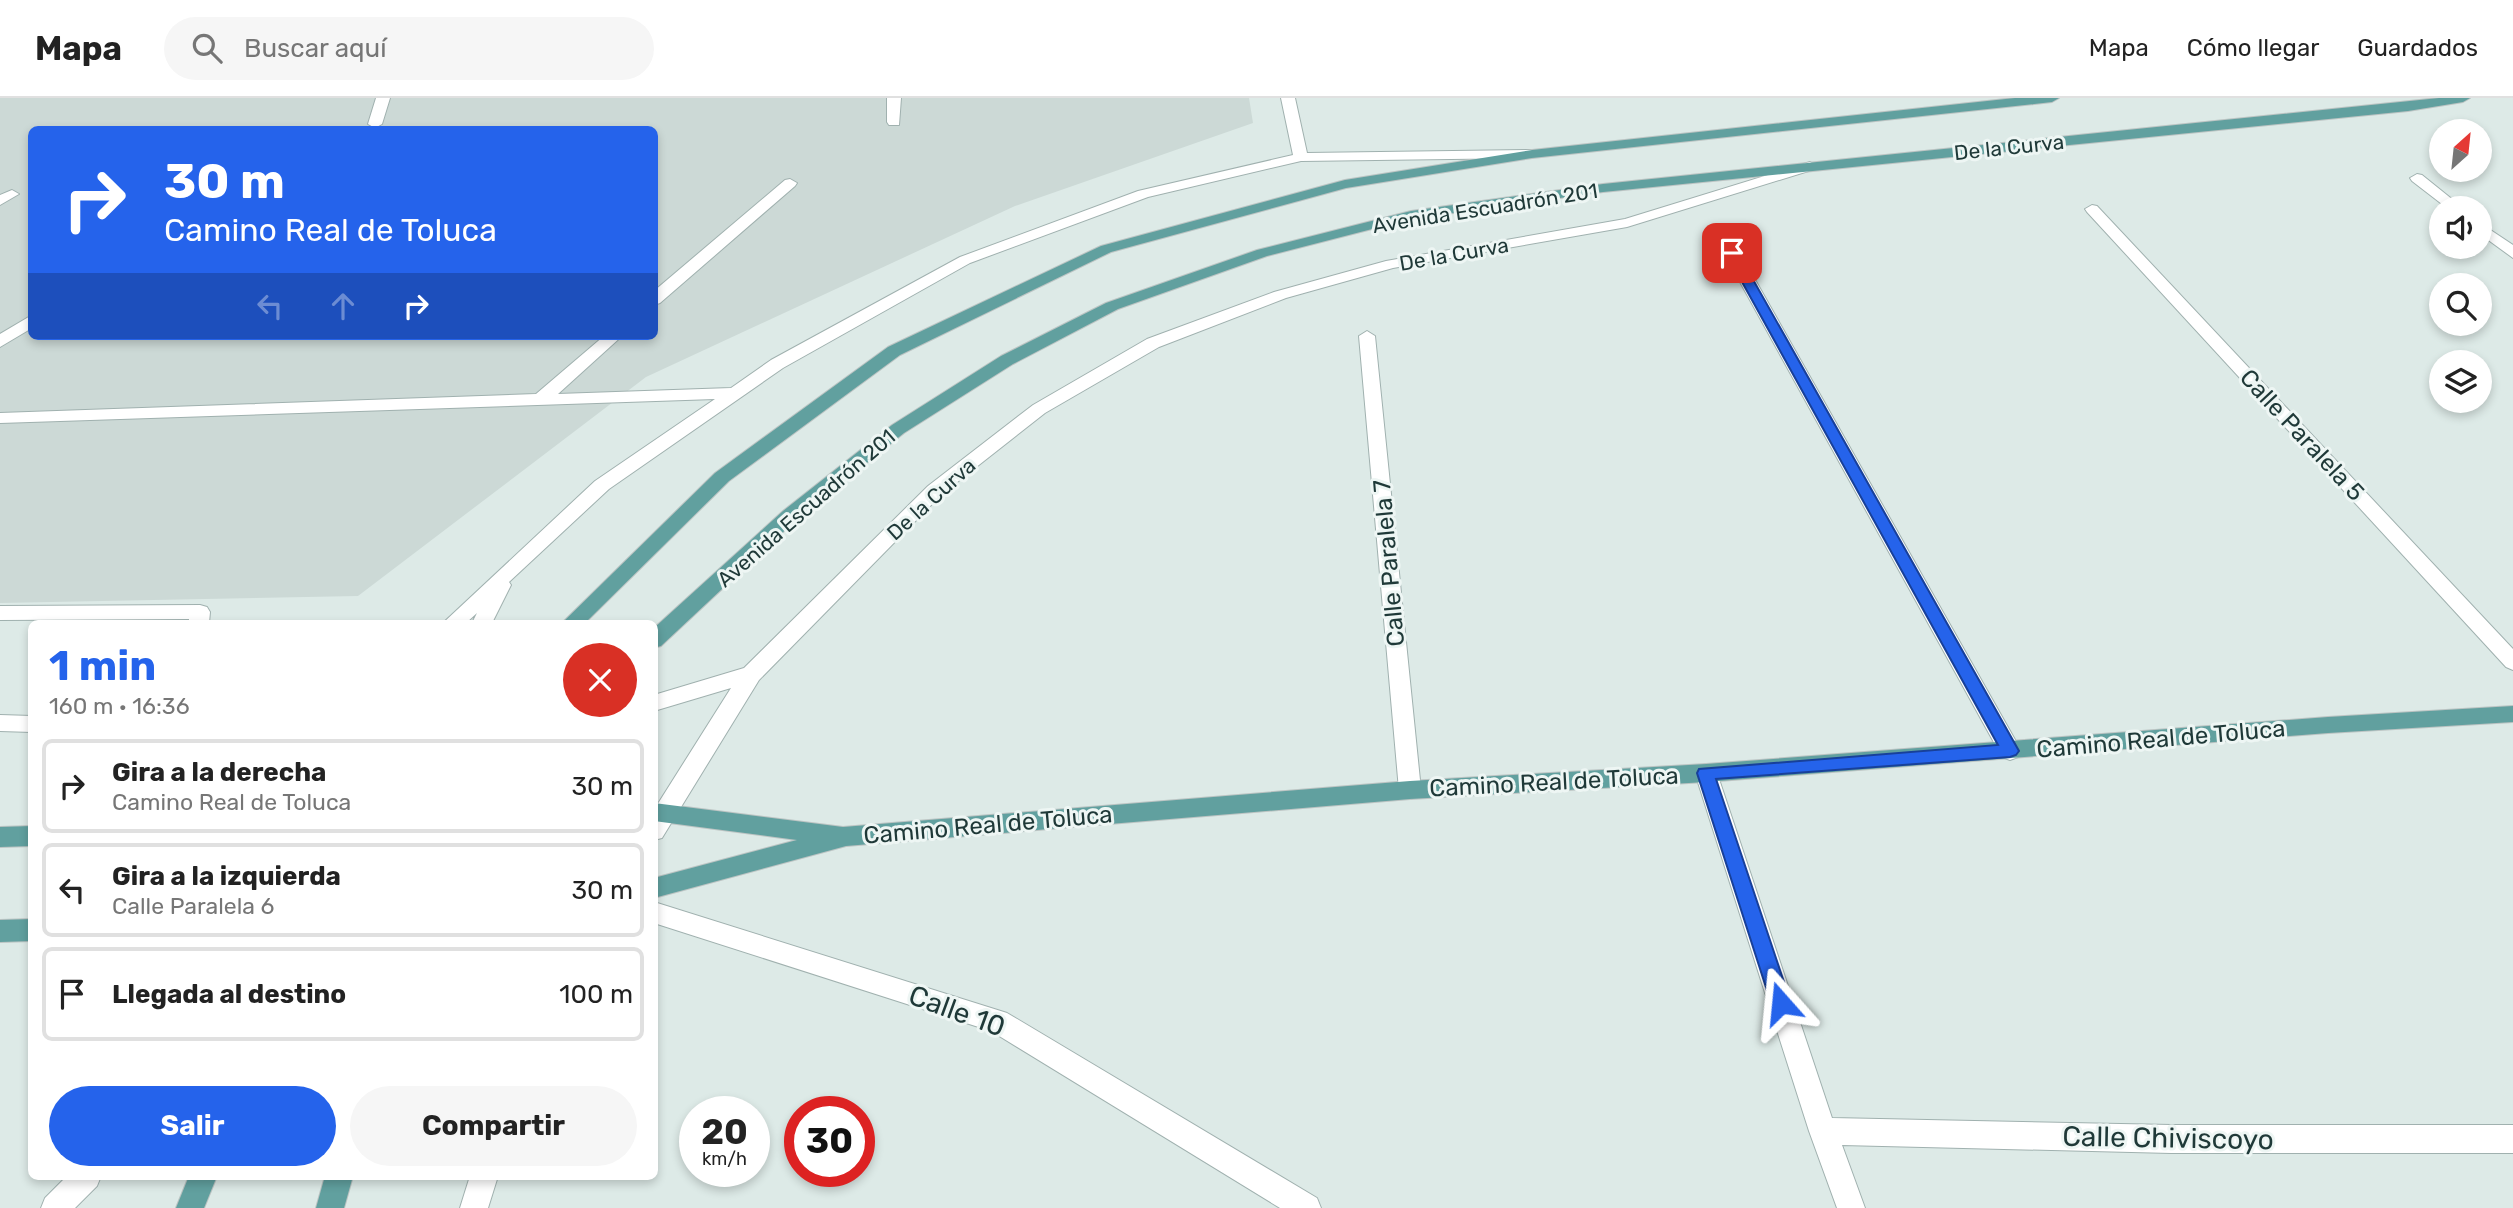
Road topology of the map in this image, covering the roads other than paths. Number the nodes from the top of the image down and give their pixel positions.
1 (383, 98) edge
2 (894, 98) edge
3 (1288, 98) edge
4 (2052, 98) edge
5 (2463, 98) edge
6 (894, 122) dead end
7 (375, 124) dead end
8 (1531, 154) junction
9 (1301, 157) junction
10 (1810, 166) junction
11 (2417, 178) dead end
12 (790, 183) dead end
13 (2440, 196) edge
14 (2092, 209) dead end
15 (2492, 236) edge
16 (1732, 253) dead end
17 (2513, 253) edge
18 (658, 297) edge
19 (28, 323) edge
20 (1367, 337) dead end
21 (609, 340) edge
22 (0, 342) edge
23 (733, 393) junction
24 (541, 399) junction
25 (0, 418) edge
26 (508, 571) junction
27 (0, 613) edge
28 (199, 620) edge
29 (456, 620) edge
30 (484, 620) edge
31 (575, 620) edge
32 (658, 637) edge
33 (2513, 662) edge
34 (751, 674) junction
35 (658, 702) edge
36 (2513, 714) edge
37 (0, 723) edge
38 (28, 724) edge
39 (2010, 751) junction
40 (1706, 773) junction
41 (1410, 790) junction
42 (658, 818) edge
43 (28, 836) edge
44 (846, 836) junction
45 (0, 837) edge
46 (658, 887) edge
47 (658, 913) edge
48 (28, 930) edge
49 (0, 931) edge
50 (1823, 1131) junction
51 (2513, 1139) edge
52 (65, 1180) edge
53 (83, 1180) edge
54 (200, 1180) edge
55 (338, 1180) edge
56 (54, 1208) edge
57 (190, 1208) edge
58 (330, 1208) edge
59 (1307, 1208) edge
60 (1851, 1208) edge

1 - 7 street
2 - 6 street
3 - 9 street
4 - 8 main road, De la Curva
5 - 10 main road, De la Curva
8 - 9 street, De la Curva
8 - 31 main road, Avenida Escuadrón 201
9 - 23 street, De la Curva
10 - 32 main road, Avenida Escuadrón 201
10 - 34 street, De la Curva
11 - 13 street
12 - 18 street
14 - 33 street, Calle Paralela 5
15 - 17 street
16 - 39 street
19 - 22 street
20 - 41 street, Calle Paralela 7
21 - 24 street
23 - 24 street
23 - 26 street, De la Curva
24 - 25 street
26 - 29 street, De la Curva
26 - 30 street
27 - 28 street
34 - 35 street
34 - 42 street, De la Curva
36 - 39 main road, Camino Real de Toluca
37 - 38 street
39 - 40 main road, Camino Real de Toluca
40 - 41 main road, Camino Real de Toluca
40 - 50 street
41 - 44 main road, Camino Real de Toluca
42 - 44 main road, Camino Real de Toluca
43 - 45 main road
44 - 46 main road, Camino Real de Toluca
47 - 59 street, Calle 10
48 - 49 main road
50 - 51 street, Calle Chiviscoyo
50 - 60 street
52 - 56 street
53 - 56 street
54 - 57 main road
55 - 58 main road

